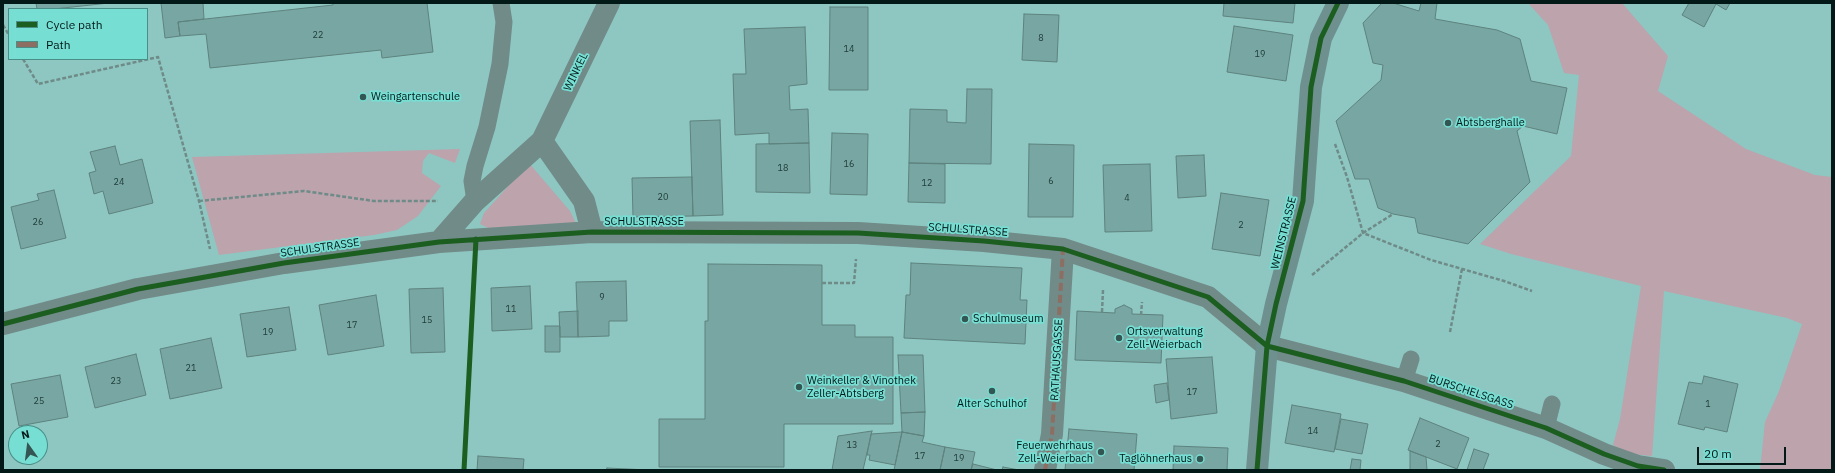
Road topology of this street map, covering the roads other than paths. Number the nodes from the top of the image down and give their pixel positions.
1 (501, 3) edge
2 (609, 3) edge
3 (1338, 3) edge
4 (542, 141) junction
5 (475, 201) junction
6 (592, 232) junction
7 (439, 242) junction
8 (1063, 250) junction
9 (3, 324) edge
10 (1267, 346) junction
11 (1411, 360) dead end
12 (1404, 381) junction
13 (1552, 404) dead end
14 (1546, 428) junction
15 (1045, 470) edge
16 (1257, 470) edge
17 (1664, 470) edge

1 - 5 lane
2 - 4 street, WINKEL
3 - 10 street, WEINSTRASSE
4 - 5 street, WINKEL
4 - 6 street
5 - 7 street, WINKEL
6 - 7 street, SCHULSTRASSE
6 - 8 street, SCHULSTRASSE
7 - 9 street, SCHULSTRASSE
8 - 10 street, SCHULSTRASSE
8 - 15 street, RATHAUSGASSE
10 - 12 street, BURSCHELSGASS
10 - 16 street, WEINSTRASSE
11 - 12 lane
12 - 14 street, BURSCHELSGASS
13 - 14 lane
14 - 17 street, BURSCHELSGASS

